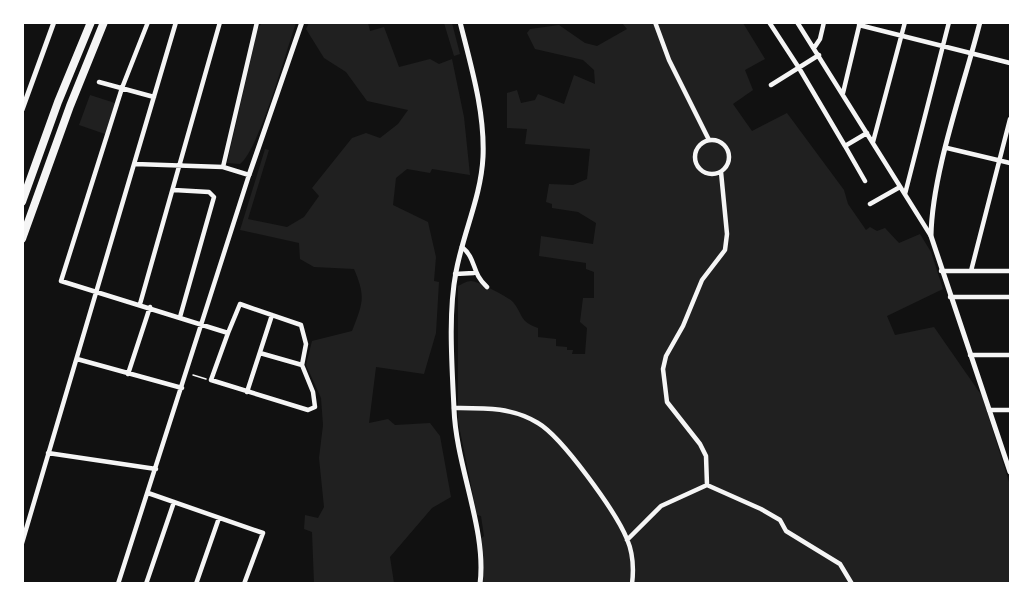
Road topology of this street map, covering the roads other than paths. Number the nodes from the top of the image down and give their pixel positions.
1 (54, 22) edge
2 (91, 22) edge
3 (104, 22) edge
4 (148, 22) edge
5 (176, 22) edge
6 (220, 22) edge
7 (302, 22) edge
8 (459, 22) edge
9 (655, 22) edge
10 (769, 22) edge
11 (797, 22) edge
12 (824, 22) edge
13 (905, 22) edge
14 (949, 22) edge
15 (980, 22) edge
16 (256, 23) edge
17 (860, 24) edge
18 (902, 36) junction
19 (943, 46) junction
20 (814, 48) junction
21 (972, 53) junction
22 (819, 55) junction
23 (1011, 63) edge
24 (799, 68) junction
25 (99, 82) dead end
26 (771, 85) dead end
27 (122, 88) junction
28 (843, 93) junction
29 (154, 97) junction
30 (22, 110) edge
31 (1011, 119) edge
32 (867, 133) junction
33 (709, 140) junction
34 (873, 142) junction
35 (845, 146) junction
36 (947, 148) junction
37 (1000, 161) junction
38 (1011, 163) edge
39 (135, 164) junction
40 (181, 165) junction
41 (223, 167) junction
42 (721, 172) junction
43 (249, 175) junction
44 (865, 181) dead end
45 (900, 187) junction
46 (174, 190) junction
47 (905, 194) junction
48 (22, 202) edge
49 (870, 204) dead end
50 (932, 236) junction
51 (22, 239) edge
52 (462, 247) junction
53 (941, 271) junction
54 (971, 271) junction
55 (1011, 271) edge
56 (474, 273) junction
57 (455, 274) junction
58 (487, 286) dead end
59 (97, 292) junction
60 (950, 297) junction
61 (1011, 297) edge
62 (140, 304) junction
63 (150, 308) junction
64 (272, 315) junction
65 (180, 317) junction
66 (203, 324) junction
67 (228, 333) junction
68 (260, 353) junction
69 (970, 355) junction
70 (1011, 355) edge
71 (76, 359) junction
72 (302, 365) junction
73 (129, 374) junction
74 (182, 388) junction
75 (247, 392) junction
76 (454, 408) junction
77 (989, 410) junction
78 (1011, 410) edge
79 (48, 453) junction
80 (156, 470) junction
81 (1011, 472) edge
82 (707, 484) junction
83 (148, 493) junction
84 (174, 502) junction
85 (219, 518) junction
86 (627, 540) junction
87 (22, 543) edge
88 (118, 584) edge
89 (146, 584) edge
90 (196, 584) edge
91 (244, 584) edge
92 (480, 584) edge
93 (632, 584) edge
94 (852, 584) edge

1 - 30 street
2 - 48 highway
3 - 51 highway
4 - 27 street
5 - 29 street
6 - 40 street
7 - 43 street
8 - 52 street
9 - 33 street
10 - 24 street
11 - 20 street
12 - 20 street
13 - 18 street
14 - 19 street
15 - 21 street
16 - 41 street
17 - 18 street
17 - 28 street
18 - 19 street
18 - 34 street
19 - 21 street
19 - 47 street
20 - 22 street
21 - 23 street
21 - 36 street
22 - 24 street
22 - 28 street
24 - 26 street
24 - 35 street
25 - 27 street
27 - 29 street
27 - 59 street
28 - 32 street
29 - 39 street
31 - 37 street
32 - 34 street
32 - 35 street
33 - 42 street
33 - 42 street
34 - 45 street
35 - 44 street
36 - 37 street
36 - 50 street
37 - 38 street
37 - 54 street
39 - 40 street
39 - 59 street
40 - 41 street
40 - 46 street
41 - 43 street
42 - 82 street
43 - 66 street
45 - 47 street
45 - 49 street
46 - 62 street
46 - 65 street
47 - 50 street
50 - 53 street
52 - 56 street
52 - 57 street
53 - 54 street
53 - 60 street
54 - 55 street
56 - 57 street
56 - 58 street
57 - 76 street
59 - 62 street
59 - 71 street
60 - 61 street
60 - 69 street
62 - 63 street
63 - 65 street
63 - 73 street
64 - 67 street
64 - 68 street
64 - 72 street
65 - 66 street
66 - 67 street
66 - 74 street
67 - 75 street
68 - 72 street
68 - 75 street
69 - 70 street
69 - 77 street
71 - 73 street
71 - 79 street
72 - 75 street
73 - 74 street
74 - 80 street
76 - 86 street
76 - 92 street
77 - 78 street
77 - 81 street
79 - 80 street
79 - 87 street
80 - 83 street
82 - 86 street
82 - 94 street
83 - 84 street
83 - 88 street
84 - 85 street
84 - 89 street
85 - 90 street
85 - 91 street
86 - 93 street

